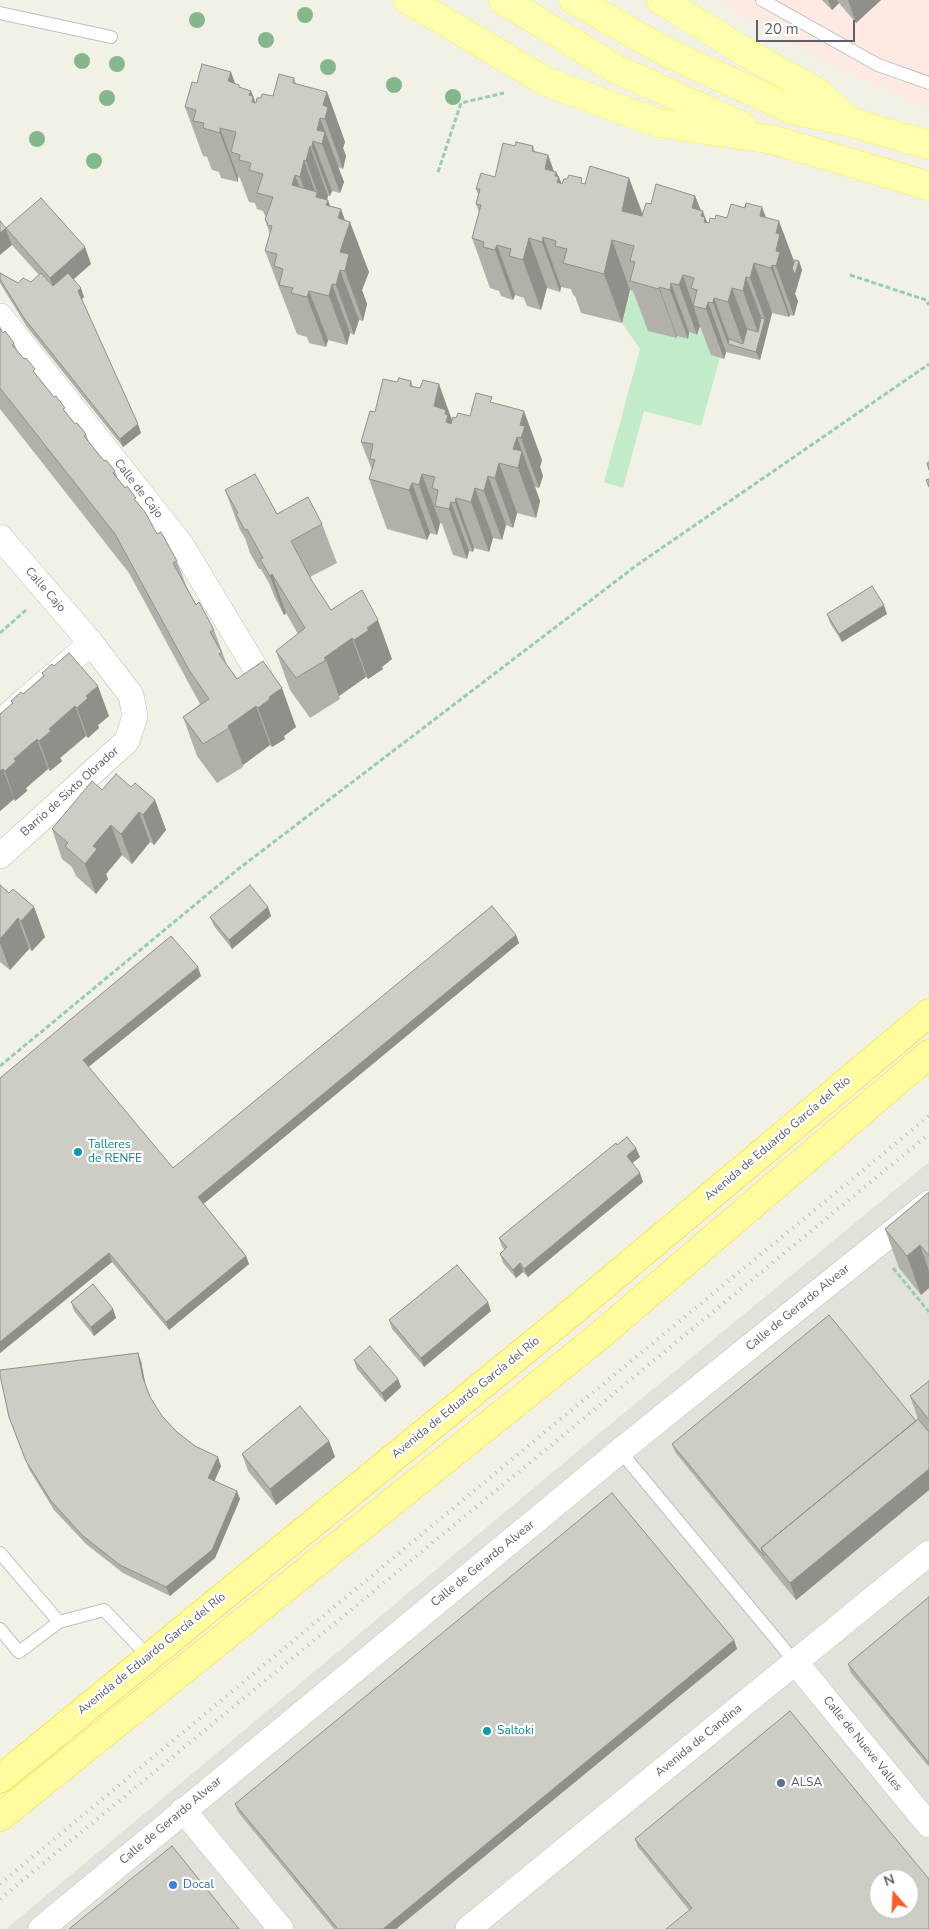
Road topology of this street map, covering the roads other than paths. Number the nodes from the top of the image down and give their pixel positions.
1 (408, 0) edge
2 (503, 0) edge
3 (574, 0) edge
4 (661, 0) edge
5 (762, 0) edge
6 (0, 13) edge
7 (111, 37) dead end
8 (929, 83) edge
9 (850, 122) junction
10 (774, 140) junction
11 (929, 145) edge
12 (929, 186) edge
13 (0, 316) edge
14 (0, 537) edge
15 (91, 643) junction
16 (259, 674) edge
17 (130, 695) joint
18 (0, 722) edge
19 (0, 856) edge
20 (929, 1013) edge
21 (929, 1054) edge
22 (929, 1203) edge
23 (620, 1451) junction
24 (0, 1553) edge
25 (929, 1553) edge
26 (59, 1622) junction
27 (0, 1629) edge
28 (149, 1657) junction
29 (795, 1662) junction
30 (0, 1779) edge
31 (184, 1810) junction
32 (0, 1817) edge
33 (929, 1825) edge
34 (41, 1929) edge
35 (281, 1929) edge
36 (468, 1929) edge

1 - 10 main road
2 - 10 main road
3 - 9 main road
4 - 9 main road
5 - 8 lane
6 - 7 lane
9 - 11 main road
10 - 12 main road
13 - 16 street, Calle de Cajo
14 - 15 street, Calle Cajo
15 - 17 street, Calle Cajo
15 - 18 street
17 - 19 street, Barrio de Sixto Obrador
20 - 28 highway, Avenida de Eduardo García del Río
21 - 32 highway
22 - 23 street, Calle de Gerardo Alvear
23 - 29 lane
23 - 31 street, Calle de Gerardo Alvear
24 - 26 lane
25 - 29 street, Avenida de Candina
26 - 27 lane
26 - 28 lane
28 - 30 highway, Avenida de Eduardo García del Río
29 - 33 street, Calle de Nueve Valles
29 - 36 street, Avenida de Candina
31 - 34 street, Calle de Gerardo Alvear
31 - 35 street

